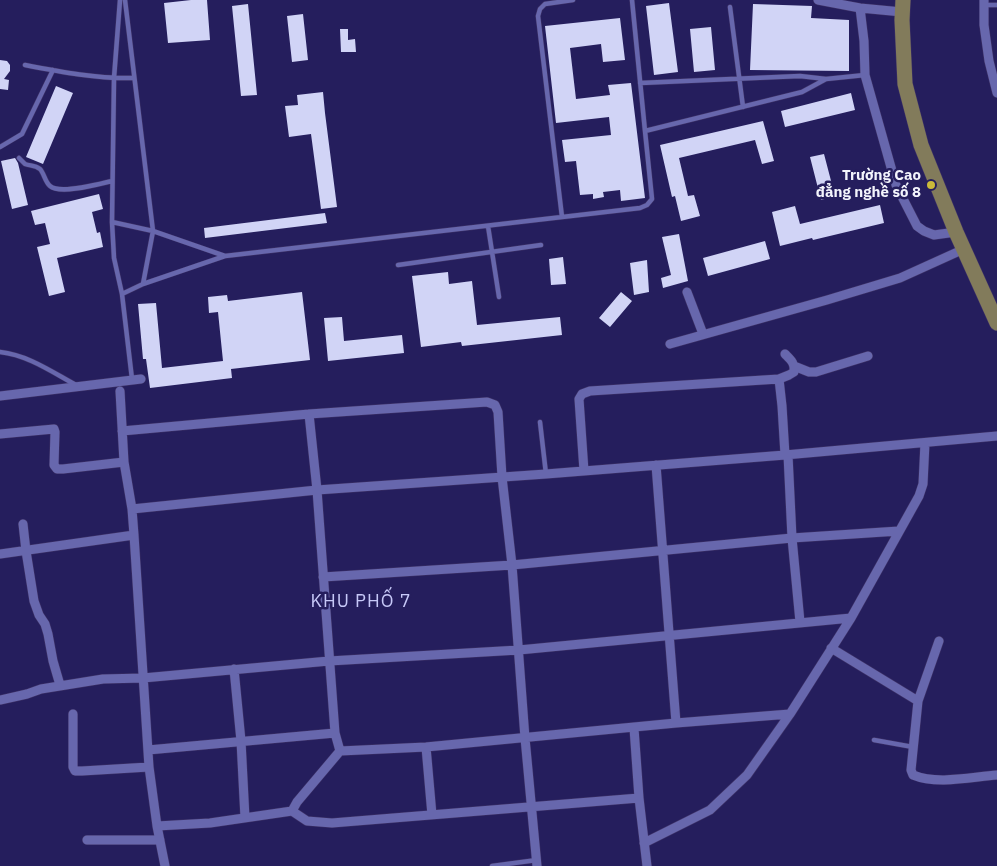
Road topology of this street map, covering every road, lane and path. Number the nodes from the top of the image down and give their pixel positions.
1 (120, 0) edge
2 (125, 0) edge
3 (573, 0) edge
4 (632, 0) edge
5 (818, 0) edge
6 (984, 2) edge
7 (997, 5) edge
8 (903, 6) edge
9 (730, 7) dead end
10 (860, 8) junction
11 (25, 65) dead end
12 (53, 70) junction
13 (865, 75) junction
14 (114, 78) junction
15 (134, 78) junction
16 (739, 79) junction
17 (826, 79) junction
18 (640, 83) junction
19 (997, 93) edge
20 (744, 107) junction
21 (645, 131) junction
22 (0, 147) edge
23 (19, 158) dead end
24 (112, 181) junction
25 (562, 217) junction
26 (112, 222) junction
27 (488, 226) junction
28 (153, 231) junction
29 (956, 232) junction
30 (541, 245) dead end
31 (964, 249) junction
32 (492, 252) junction
33 (225, 256) junction
34 (398, 265) dead end
35 (143, 284) junction
36 (687, 292) dead end
37 (122, 294) junction
38 (499, 297) dead end
39 (997, 323) edge
40 (703, 334) junction
41 (670, 344) dead end
42 (0, 352) edge
43 (785, 354) dead end
44 (868, 356) dead end
45 (794, 366) junction
46 (137, 379) joint
47 (779, 379) junction
48 (78, 386) junction
49 (120, 391) dead end
50 (0, 396) edge
51 (308, 414) junction
52 (540, 422) dead end
53 (122, 431) junction
54 (0, 434) edge
55 (997, 436) edge
56 (925, 443) junction
57 (786, 455) junction
58 (124, 462) junction
59 (656, 466) junction
60 (584, 471) junction
61 (546, 474) junction
62 (502, 478) junction
63 (317, 490) junction
64 (132, 509) junction
65 (23, 524) dead end
66 (900, 531) junction
67 (134, 535) junction
68 (792, 538) junction
69 (26, 551) junction
70 (662, 551) junction
71 (0, 554) edge
72 (512, 565) junction
73 (323, 577) junction
74 (851, 618) junction
75 (800, 622) junction
76 (669, 636) junction
77 (939, 641) dead end
78 (831, 648) junction
79 (519, 650) junction
80 (329, 661) junction
81 (234, 670) junction
82 (143, 678) junction
83 (60, 685) junction
84 (0, 700) edge
85 (918, 700) junction
86 (73, 714) dead end
87 (790, 714) junction
88 (676, 723) junction
89 (634, 728) junction
90 (335, 733) junction
91 (525, 738) junction
92 (874, 740) dead end
93 (241, 741) junction
94 (426, 747) junction
95 (914, 747) junction
96 (148, 750) junction
97 (340, 751) junction
98 (149, 767) junction
99 (997, 775) edge
100 (639, 798) junction
101 (532, 807) junction
102 (292, 811) junction
103 (432, 815) junction
104 (245, 818) junction
105 (157, 826) junction
106 (87, 840) dead end
107 (160, 840) junction
108 (644, 843) junction
109 (537, 863) edge
110 (165, 866) edge
111 (492, 866) edge
112 (647, 866) edge

1 - 14 lane
2 - 15 lane
3 - 25 lane
4 - 18 lane
5 - 10 street
6 - 7 lane
6 - 19 street
8 - 10 street
8 - 29 main road
9 - 16 lane
10 - 13 street
11 - 12 lane
12 - 14 lane
12 - 22 lane
13 - 17 lane
13 - 29 street
14 - 15 lane
14 - 24 lane
15 - 28 lane
16 - 17 lane
16 - 18 lane
16 - 20 lane
17 - 20 lane
18 - 21 lane
20 - 21 lane
21 - 25 lane
23 - 24 lane
24 - 26 lane
25 - 27 lane
26 - 28 lane
26 - 37 lane
27 - 32 lane
27 - 33 lane
28 - 33 lane
28 - 35 lane
29 - 31 main road
30 - 32 lane
31 - 39 main road
31 - 40 street
32 - 34 lane
32 - 38 lane
33 - 35 lane
35 - 37 lane
36 - 40 street
37 - 46 lane
40 - 41 street
42 - 48 lane
43 - 45 street
44 - 45 street
45 - 47 street
46 - 48 street
47 - 57 street
47 - 60 street
48 - 50 street
49 - 53 street
51 - 53 street
51 - 62 street
51 - 63 street
52 - 61 lane
53 - 58 street
54 - 58 street
55 - 56 street
56 - 57 street
56 - 66 street
57 - 59 street
57 - 68 street
58 - 64 street
59 - 60 street
59 - 70 street
60 - 61 street
61 - 62 street
62 - 63 street
62 - 72 street
63 - 64 street
63 - 73 street
64 - 67 street
65 - 69 street
66 - 68 street
66 - 74 street
67 - 69 street
67 - 82 street
68 - 70 street
68 - 75 street
69 - 71 street
69 - 83 street
70 - 72 street
70 - 76 street
72 - 73 street
72 - 79 street
73 - 80 street
74 - 75 street
74 - 78 street
75 - 76 street
76 - 79 street
76 - 88 street
77 - 85 street
78 - 85 street
78 - 87 street
79 - 80 street
79 - 91 street
80 - 81 street
80 - 90 street
81 - 82 street
81 - 93 street
82 - 83 street
82 - 96 street
83 - 84 street
85 - 95 street
86 - 98 street
87 - 88 street
87 - 108 street
88 - 89 street
89 - 91 street
89 - 100 street
90 - 93 street
90 - 97 street
91 - 94 street
91 - 101 street
92 - 95 lane
93 - 96 street
93 - 104 street
94 - 97 street
94 - 103 street
95 - 99 street
96 - 98 street
97 - 102 street
98 - 105 street
100 - 101 street
100 - 108 street
101 - 103 street
101 - 109 street
102 - 103 street
102 - 104 street
104 - 105 street
105 - 107 street
106 - 107 street
107 - 110 street
108 - 112 street
109 - 111 lane

